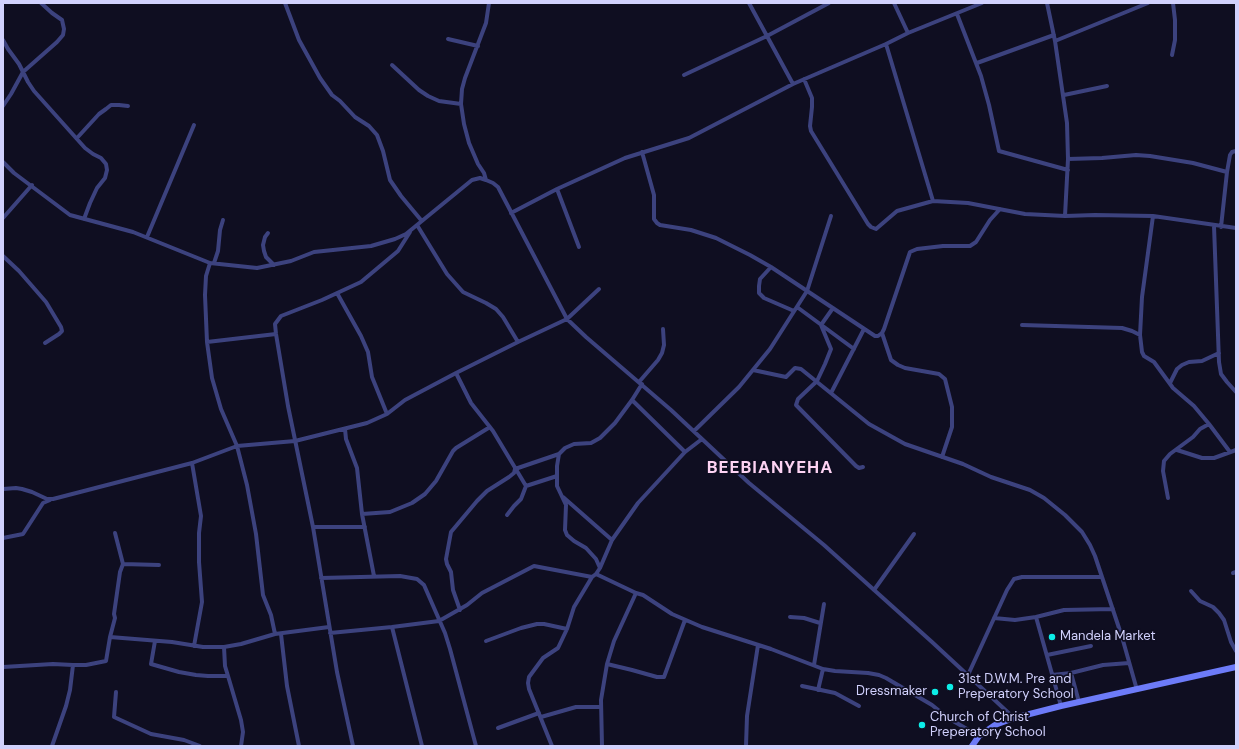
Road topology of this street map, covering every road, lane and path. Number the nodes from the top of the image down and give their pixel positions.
1 (41, 3) edge
2 (284, 3) edge
3 (489, 3) edge
4 (749, 3) edge
5 (829, 3) edge
6 (894, 3) edge
7 (982, 3) edge
8 (1048, 3) edge
9 (1148, 3) edge
10 (1173, 3) edge
11 (957, 14) junction
12 (908, 33) junction
13 (1054, 35) junction
14 (767, 36) junction
15 (448, 39) dead end
16 (3, 40) edge
17 (1056, 41) junction
18 (886, 44) junction
19 (478, 46) junction
20 (1172, 55) dead end
21 (977, 63) junction
22 (392, 65) dead end
23 (23, 72) junction
24 (684, 74) dead end
25 (804, 79) junction
26 (793, 84) junction
27 (1107, 86) dead end
28 (1064, 95) junction
29 (461, 104) junction
30 (3, 106) edge
31 (128, 106) dead end
32 (194, 125) dead end
33 (76, 138) junction
34 (1236, 151) edge
35 (642, 152) junction
36 (1068, 159) junction
37 (3, 162) edge
38 (1068, 170) junction
39 (1227, 172) junction
40 (486, 180) junction
41 (32, 185) junction
42 (557, 189) junction
43 (933, 201) junction
44 (1000, 209) junction
45 (511, 213) junction
46 (831, 216) dead end
47 (1064, 216) junction
48 (1153, 216) junction
49 (3, 218) edge
50 (84, 220) junction
51 (223, 220) dead end
52 (421, 220) junction
53 (417, 225) junction
54 (1214, 226) junction
55 (1221, 227) junction
56 (412, 228) junction
57 (1236, 228) edge
58 (268, 233) dead end
59 (147, 237) junction
60 (579, 246) dead end
61 (3, 256) edge
62 (212, 263) junction
63 (274, 265) junction
64 (771, 266) junction
65 (599, 289) dead end
66 (807, 291) junction
67 (337, 293) junction
68 (833, 308) junction
69 (795, 309) junction
70 (567, 319) junction
71 (821, 325) junction
72 (1022, 325) dead end
73 (663, 329) dead end
74 (864, 329) junction
75 (882, 333) junction
76 (276, 334) junction
77 (1140, 335) junction
78 (207, 342) junction
79 (518, 342) junction
80 (45, 343) dead end
81 (854, 349) junction
82 (1218, 353) junction
83 (753, 370) junction
84 (456, 373) junction
85 (817, 381) junction
86 (640, 383) junction
87 (1170, 383) junction
88 (1236, 392) edge
89 (831, 393) junction
90 (632, 400) junction
91 (387, 414) junction
92 (1209, 424) junction
93 (490, 428) junction
94 (345, 429) junction
95 (694, 432) junction
96 (702, 439) junction
97 (295, 441) junction
98 (237, 446) junction
99 (1177, 450) junction
100 (1236, 450) edge
101 (685, 452) junction
102 (1230, 452) junction
103 (559, 454) junction
104 (942, 456) junction
105 (192, 463) junction
106 (863, 467) dead end
107 (516, 469) junction
108 (557, 476) junction
109 (526, 486) junction
110 (3, 490) edge
111 (561, 496) junction
112 (1168, 498) dead end
113 (50, 500) junction
114 (362, 514) junction
115 (507, 515) dead end
116 (313, 527) junction
117 (365, 527) junction
118 (115, 533) dead end
119 (914, 534) dead end
120 (3, 538) edge
121 (612, 540) junction
122 (123, 564) junction
123 (159, 565) dead end
124 (600, 568) junction
125 (374, 576) junction
126 (594, 576) junction
127 (1102, 577) junction
128 (321, 578) junction
129 (874, 590) junction
130 (1191, 591) dead end
131 (636, 593) junction
132 (824, 604) dead end
133 (1113, 609) junction
134 (460, 610) junction
135 (790, 617) dead end
136 (1036, 617) junction
137 (994, 618) junction
138 (685, 620) junction
139 (439, 621) junction
140 (820, 623) junction
141 (329, 627) junction
142 (392, 627) junction
143 (567, 629) junction
144 (330, 633) junction
145 (276, 634) junction
146 (281, 634) junction
147 (110, 637) junction
148 (155, 641) junction
149 (486, 641) dead end
150 (758, 645) junction
151 (194, 646) junction
152 (1092, 646) dead end
153 (224, 647) junction
154 (1236, 651) edge
155 (1047, 655) junction
156 (1129, 662) junction
157 (73, 664) junction
158 (607, 664) junction
159 (814, 665) junction
160 (1236, 667) edge
161 (3, 668) edge
162 (822, 668) junction
163 (1071, 673) junction
164 (1052, 674) junction
165 (228, 676) junction
166 (968, 676) junction
167 (802, 686) dead end
168 (818, 690) junction
169 (1137, 690) junction
170 (116, 692) dead end
171 (1079, 702) junction
172 (859, 706) dead end
173 (1061, 706) junction
174 (600, 707) junction
175 (540, 715) junction
176 (1014, 718) junction
177 (498, 728) dead end
178 (979, 736) junction
179 (52, 746) edge
180 (200, 746) edge
181 (241, 746) edge
182 (299, 746) edge
183 (353, 746) edge
184 (422, 746) edge
185 (476, 746) edge
186 (552, 746) edge
187 (602, 746) edge
188 (746, 746) edge
189 (972, 746) edge

1 - 23 street
2 - 52 street
3 - 19 street
4 - 14 street
5 - 14 street
6 - 12 street
7 - 11 street
8 - 13 street
9 - 17 street
10 - 20 street
11 - 12 street
11 - 21 street
12 - 18 street
13 - 17 street
13 - 21 street
14 - 24 street
14 - 26 street
15 - 19 street
16 - 23 street
17 - 28 street
18 - 25 street
18 - 43 street
19 - 29 street
21 - 38 street
22 - 29 street
23 - 30 street
23 - 33 street
25 - 26 street
25 - 43 street
26 - 35 street
27 - 28 street
28 - 36 street
29 - 40 street
31 - 33 street
32 - 59 street
33 - 50 street
34 - 39 street
35 - 42 street
35 - 64 street
36 - 38 street
36 - 39 street
37 - 41 street
38 - 47 street
39 - 55 street
40 - 45 street
40 - 52 street
41 - 49 street
41 - 50 street
42 - 45 street
42 - 60 street
43 - 44 street
44 - 47 street
44 - 75 street
45 - 70 street
46 - 66 street
47 - 48 street
48 - 54 street
48 - 77 street
50 - 59 street
51 - 62 street
52 - 53 street
53 - 56 street
53 - 79 street
54 - 55 street
54 - 82 street
55 - 57 street
56 - 63 street
56 - 67 street
58 - 63 street
59 - 62 street
61 - 80 street
62 - 63 street
62 - 78 street
64 - 66 street
64 - 69 street
65 - 70 street
66 - 68 street
66 - 69 street
67 - 76 street
67 - 91 street
68 - 71 street
68 - 74 street
69 - 71 street
69 - 83 street
70 - 79 street
70 - 86 street
71 - 81 street
71 - 85 street
72 - 77 street
73 - 86 street
74 - 75 street
74 - 81 street
75 - 104 street
76 - 78 street
76 - 97 street
77 - 87 street
78 - 98 street
79 - 84 street
81 - 89 street
82 - 87 street
82 - 88 street
83 - 85 street
83 - 95 street
84 - 91 street
84 - 93 street
85 - 89 street
85 - 106 street
86 - 90 street
86 - 95 street
87 - 92 street
89 - 104 street
90 - 101 street
90 - 103 street
91 - 94 street
92 - 99 street
92 - 102 street
93 - 107 street
93 - 114 street
94 - 97 street
94 - 114 street
95 - 96 street
96 - 101 street
96 - 129 street
97 - 98 street
97 - 116 street
98 - 105 street
98 - 145 street
99 - 102 street
99 - 112 street
100 - 102 street
101 - 121 street
103 - 107 street
103 - 108 street
104 - 127 street
105 - 113 street
105 - 151 street
107 - 109 street
107 - 134 street
108 - 109 street
108 - 111 street
109 - 115 street
110 - 113 street
111 - 121 street
111 - 124 street
113 - 120 street
114 - 117 street
116 - 117 street
116 - 128 street
117 - 125 street
118 - 122 street
119 - 129 street
121 - 124 street
122 - 123 street
122 - 147 street
124 - 126 street
125 - 128 street
125 - 139 street
126 - 131 street
126 - 134 street
126 - 143 street
127 - 133 street
127 - 137 street
128 - 141 street
129 - 166 street
130 - 154 street
131 - 138 street
131 - 158 street
132 - 140 street
133 - 136 street
133 - 156 street
134 - 139 street
135 - 140 street
136 - 137 street
136 - 155 street
137 - 166 street
138 - 150 street
138 - 158 street
139 - 142 street
139 - 185 street
140 - 159 street
141 - 144 street
141 - 146 street
142 - 144 street
142 - 184 street
143 - 149 street
143 - 175 street
144 - 183 street
145 - 146 street
145 - 153 street
146 - 182 street
147 - 148 street
147 - 157 street
148 - 151 street
148 - 165 street
150 - 159 street
150 - 188 street
151 - 153 street
152 - 155 street
153 - 165 street
155 - 164 street
156 - 163 street
156 - 169 street
157 - 161 street
157 - 179 street
158 - 174 street
159 - 162 street
160 - 169 street
162 - 168 street
162 - 178 street
163 - 164 street
163 - 171 street
164 - 173 street
165 - 181 street
166 - 176 street
167 - 168 street
168 - 172 street
169 - 171 street
170 - 180 street
171 - 173 street
173 - 176 street
174 - 175 street
174 - 187 street
175 - 177 street
175 - 186 street
176 - 178 street
178 - 189 street

